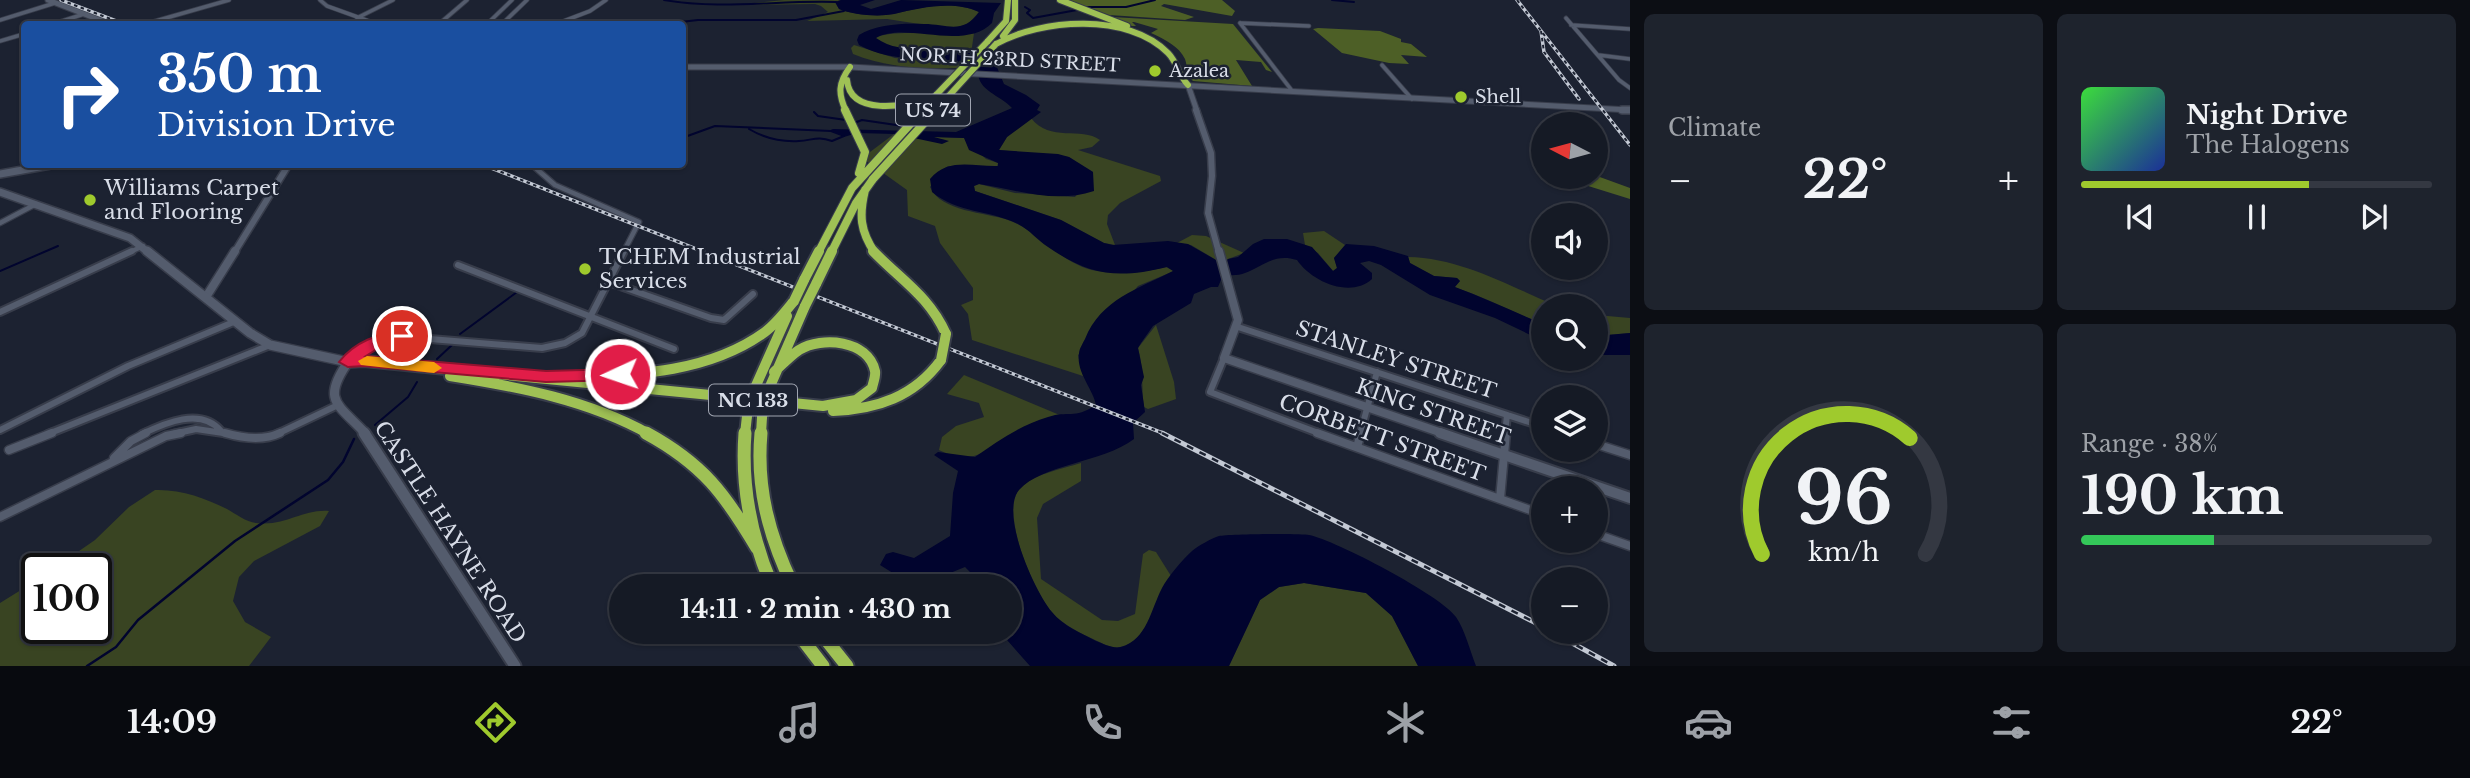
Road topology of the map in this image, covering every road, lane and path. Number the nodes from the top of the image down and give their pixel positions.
1 (48, 0) edge
2 (229, 0) edge
3 (320, 0) edge
4 (393, 0) edge
5 (467, 0) edge
6 (512, 0) edge
7 (527, 0) edge
8 (606, 0) edge
9 (1008, 0) edge
10 (1015, 0) edge
11 (1060, 0) edge
12 (55, 3) junction
13 (383, 5) junction
14 (501, 11) junction
15 (516, 11) junction
16 (84, 15) junction
17 (357, 18) junction
18 (1566, 18) dead end
19 (0, 20) edge
20 (63, 21) edge
21 (101, 21) edge
22 (156, 21) edge
23 (367, 21) edge
24 (374, 21) edge
25 (442, 21) edge
26 (490, 21) edge
27 (505, 21) edge
28 (564, 21) edge
29 (1571, 25) junction
30 (1309, 26) dead end
31 (1630, 29) edge
32 (21, 35) edge
33 (0, 41) edge
34 (996, 44) junction
35 (1598, 55) junction
36 (1630, 59) edge
37 (1382, 65) dead end
38 (686, 67) edge
39 (850, 67) junction
40 (1188, 85) junction
41 (1630, 86) edge
42 (1293, 92) junction
43 (937, 94) junction
44 (1412, 99) junction
45 (1630, 110) edge
46 (34, 168) edge
47 (287, 168) edge
48 (534, 168) edge
49 (1, 174) edge
50 (860, 176) junction
51 (865, 190) junction
52 (0, 192) edge
53 (36, 204) junction
54 (0, 223) edge
55 (143, 246) junction
56 (458, 265) dead end
57 (609, 282) junction
58 (753, 293) dead end
59 (206, 297) junction
60 (794, 300) junction
61 (0, 312) edge
62 (591, 317) junction
63 (236, 321) junction
64 (1238, 327) junction
65 (270, 345) junction
66 (674, 349) dead end
67 (1224, 358) junction
68 (348, 362) junction
69 (774, 372) junction
70 (1377, 372) junction
71 (485, 373) junction
72 (451, 376) junction
73 (338, 405) junction
74 (1368, 408) junction
75 (1507, 415) junction
76 (1531, 423) edge
77 (0, 430) edge
78 (221, 431) junction
79 (1357, 447) junction
80 (1608, 448) edge
81 (9, 450) dead end
82 (1503, 454) junction
83 (1630, 455) edge
84 (107, 464) junction
85 (1630, 498) edge
86 (1500, 499) junction
87 (1531, 510) edge
88 (0, 517) edge
89 (1608, 538) edge
90 (1630, 546) edge
91 (757, 548) junction
92 (767, 574) edge
93 (788, 574) edge
94 (806, 644) edge
95 (830, 644) edge
96 (515, 666) edge
97 (823, 666) edge
98 (847, 666) edge

1 - 12 street
2 - 22 street
3 - 17 street
4 - 13 street
5 - 25 street
6 - 14 street
7 - 15 street
8 - 28 street
9 - 43 highway, US 74, bridge
10 - 34 highway, US 74
11 - 40 highway
12 - 16 street
12 - 19 street
13 - 17 street
13 - 24 street
14 - 15 street
14 - 26 street
15 - 27 street
16 - 20 street
16 - 21 street
17 - 23 street
18 - 29 street
29 - 31 street
29 - 35 street
30 - 42 street
32 - 33 street
34 - 40 highway
34 - 51 highway, US 74, bridge
35 - 36 street
35 - 41 street
37 - 44 street
38 - 39 main road, NORTH 23RD STREET
39 - 40 main road, NORTH 23RD STREET
39 - 43 highway
39 - 50 highway
40 - 42 main road, NORTH 23RD STREET
40 - 64 street
42 - 44 main road, NORTH 23RD STREET
43 - 50 highway, US 74
44 - 45 main road, NORTH 23RD STREET
46 - 49 main road
47 - 59 street
48 - 57 street
50 - 60 highway, US 74, bridge
51 - 69 highway, US 74, bridge
51 - 72 highway, bridge
52 - 53 main road, NC 133
53 - 54 street
53 - 55 main road, NC 133
55 - 59 main road, NC 133
55 - 61 street
56 - 62 street
57 - 58 street
57 - 62 street
59 - 63 main road, NC 133
60 - 71 highway
60 - 91 highway, US 74, bridge
62 - 66 street
62 - 68 street
63 - 65 main road, NC 133
63 - 77 street
64 - 67 street
64 - 70 street, STANLEY STREET
65 - 68 main road, NC 133
65 - 81 street
67 - 74 street, KING STREET
67 - 79 street, CORBETT STREET
68 - 71 highway, NC 133
68 - 72 highway, NC 133
68 - 73 main road
69 - 71 highway, NC 133
69 - 93 highway, US 74, bridge
70 - 74 street
70 - 75 street, STANLEY STREET
72 - 91 highway, NC 133
73 - 78 street
73 - 96 main road, CASTLE HAYNE ROAD
74 - 79 street
74 - 82 street, KING STREET
75 - 76 street, STANLEY STREET
75 - 82 street
78 - 84 street
78 - 84 street
79 - 86 street, CORBETT STREET
80 - 83 street
82 - 85 street, KING STREET
82 - 86 street
84 - 88 street
86 - 87 street, CORBETT STREET
89 - 90 street
91 - 92 highway, US 74
94 - 97 highway
95 - 98 highway

